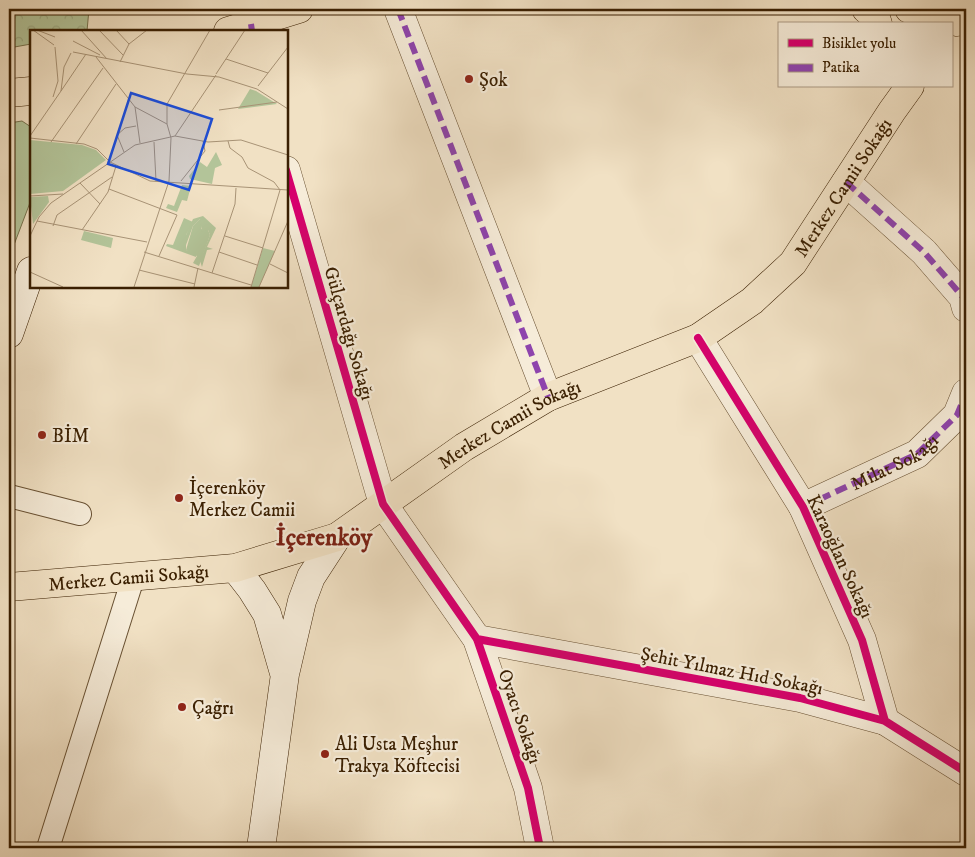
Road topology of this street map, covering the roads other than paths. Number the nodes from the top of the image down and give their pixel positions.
1 (299, 9) edge
2 (398, 9) edge
3 (866, 9) edge
4 (909, 9) edge
5 (877, 22) edge
6 (960, 22) edge
7 (245, 24) edge
8 (907, 88) edge
9 (30, 92) edge
10 (9, 93) edge
11 (891, 98) edge
12 (846, 182) junction
13 (288, 184) edge
14 (290, 198) edge
15 (30, 274) edge
16 (966, 308) edge
17 (9, 334) edge
18 (698, 338) junction
19 (966, 393) edge
20 (548, 397) junction
21 (9, 496) edge
22 (383, 504) junction
23 (803, 507) junction
24 (80, 514) dead end
25 (337, 537) junction
26 (235, 568) junction
27 (134, 576) junction
28 (10, 585) edge
29 (477, 639) junction
30 (285, 674) junction
31 (885, 721) junction
32 (966, 772) edge
33 (48, 848) edge
34 (261, 848) edge
35 (540, 848) edge

1 - 7 main road
2 - 20 street
3 - 5 main road
4 - 6 main road
8 - 11 main road, Merkez Camii Sokağı
9 - 10 main road
11 - 12 main road, Merkez Camii Sokağı
12 - 16 street
12 - 18 main road, Merkez Camii Sokağı
13 - 14 street, Gülçardağı Sokağı
14 - 22 street, Gülçardağı Sokağı
15 - 17 street
18 - 20 main road, Merkez Camii Sokağı
18 - 23 street, Karaoğlan Sokağı
19 - 23 street, Milat Sokağı
20 - 22 main road, Merkez Camii Sokağı
21 - 24 lane
22 - 25 main road, Merkez Camii Sokağı
22 - 29 street, Oyacı Sokağı
23 - 31 street, Karaoğlan Sokağı
25 - 26 main road, Merkez Camii Sokağı
25 - 30 street
26 - 27 main road, Merkez Camii Sokağı
26 - 30 street
27 - 28 main road, Merkez Camii Sokağı
27 - 33 lane
29 - 31 street, Şehit Yılmaz Hıd Sokağı
29 - 35 street, Oyacı Sokağı
30 - 34 street
31 - 32 street, Şehit Yılmaz Hıd Sokağı

